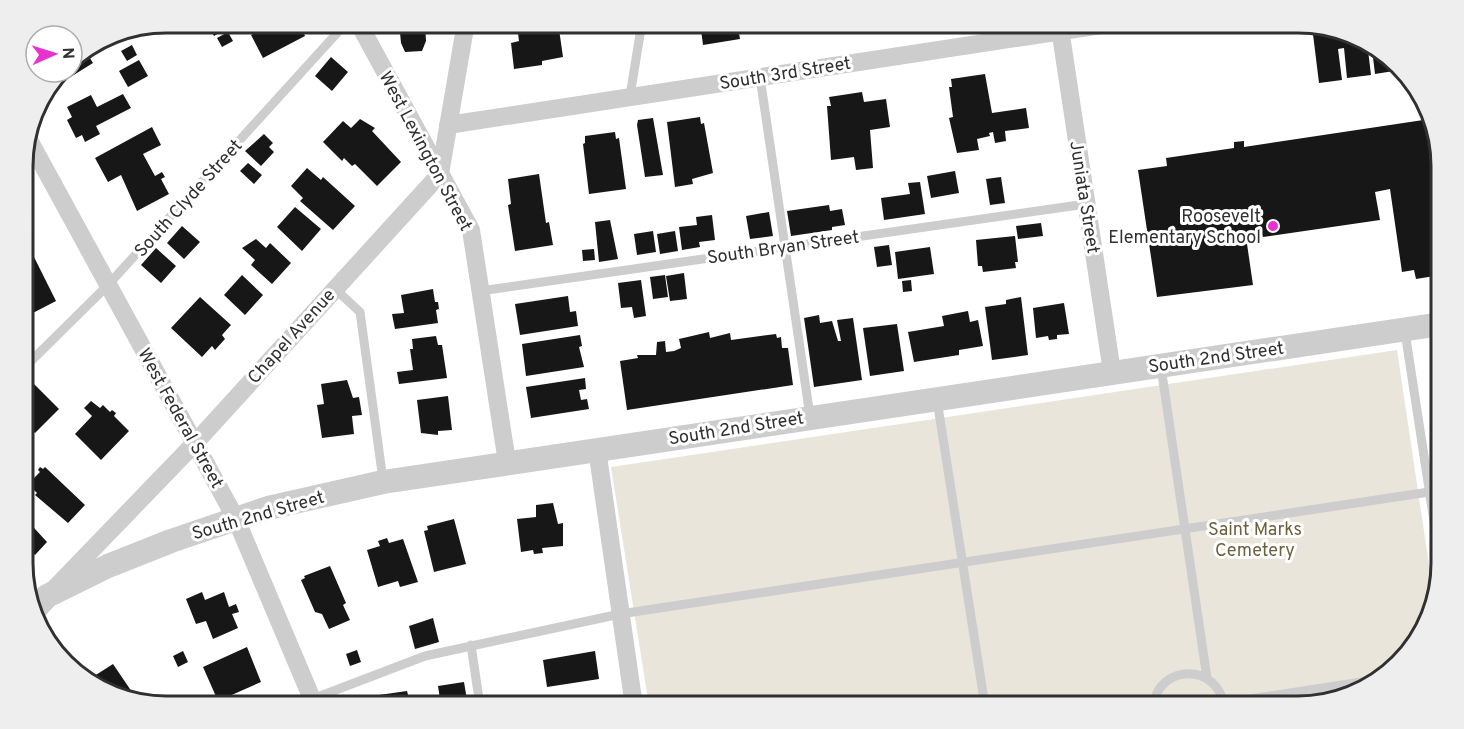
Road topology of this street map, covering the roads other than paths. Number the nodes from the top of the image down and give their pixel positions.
1 (337, 33) edge
2 (364, 33) edge
3 (464, 33) edge
4 (640, 33) edge
5 (1023, 33) edge
6 (1060, 33) edge
7 (760, 77) junction
8 (630, 96) junction
9 (448, 124) junction
10 (34, 150) edge
11 (440, 174) junction
12 (1086, 204) junction
13 (785, 246) junction
14 (108, 285) junction
15 (334, 288) junction
16 (480, 291) junction
17 (1431, 325) edge
18 (1405, 329) junction
19 (33, 359) edge
20 (1160, 365) junction
21 (1112, 372) junction
22 (937, 398) junction
23 (810, 416) junction
24 (195, 443) junction
25 (597, 449) junction
26 (507, 462) junction
27 (383, 482) junction
28 (1430, 492) junction
29 (1431, 499) edge
30 (236, 519) junction
31 (1184, 529) junction
32 (963, 562) junction
33 (41, 603) edge
34 (620, 614) junction
35 (471, 645) junction
36 (1207, 678) junction
37 (1354, 683) edge
38 (311, 696) edge
39 (328, 696) edge
40 (479, 696) edge
41 (632, 696) edge
42 (983, 696) edge
43 (1155, 696) edge
44 (1220, 696) edge
45 (1274, 696) edge

1 - 14 lane, South Clyde Street
2 - 11 street, West Lexington Street
3 - 9 street
4 - 8 lane
5 - 7 street, South 3rd Street
6 - 12 street, Juniata Street
7 - 8 street, South 3rd Street
7 - 13 lane
8 - 9 street, South 3rd Street
9 - 11 street
10 - 14 street, West Federal Street
11 - 15 street, Chapel Avenue
11 - 16 street, West Lexington Street
12 - 13 lane, South Bryan Street
12 - 21 street, Juniata Street
13 - 16 lane, South Bryan Street
13 - 23 lane
14 - 19 lane, South Clyde Street
14 - 24 street, West Federal Street
15 - 24 street, Chapel Avenue
15 - 27 lane
16 - 26 street, West Lexington Street
17 - 18 street, South 2nd Street
18 - 20 street, South 2nd Street
18 - 28 lane
20 - 21 street, South 2nd Street
20 - 31 lane
21 - 22 street, South 2nd Street
22 - 23 street, South 2nd Street
22 - 32 lane
23 - 25 street, South 2nd Street
24 - 30 street, West Federal Street
24 - 33 street, Chapel Avenue
25 - 26 street, South 2nd Street
25 - 34 street
26 - 27 street, South 2nd Street
27 - 30 street, South 2nd Street
28 - 29 lane
28 - 31 lane
30 - 33 street, South 2nd Street
30 - 38 street, West Federal Street
31 - 32 lane
31 - 36 lane
32 - 34 lane
32 - 42 lane
34 - 35 lane
34 - 41 street
35 - 39 lane
35 - 40 lane
36 - 43 lane
36 - 44 lane
37 - 45 lane

